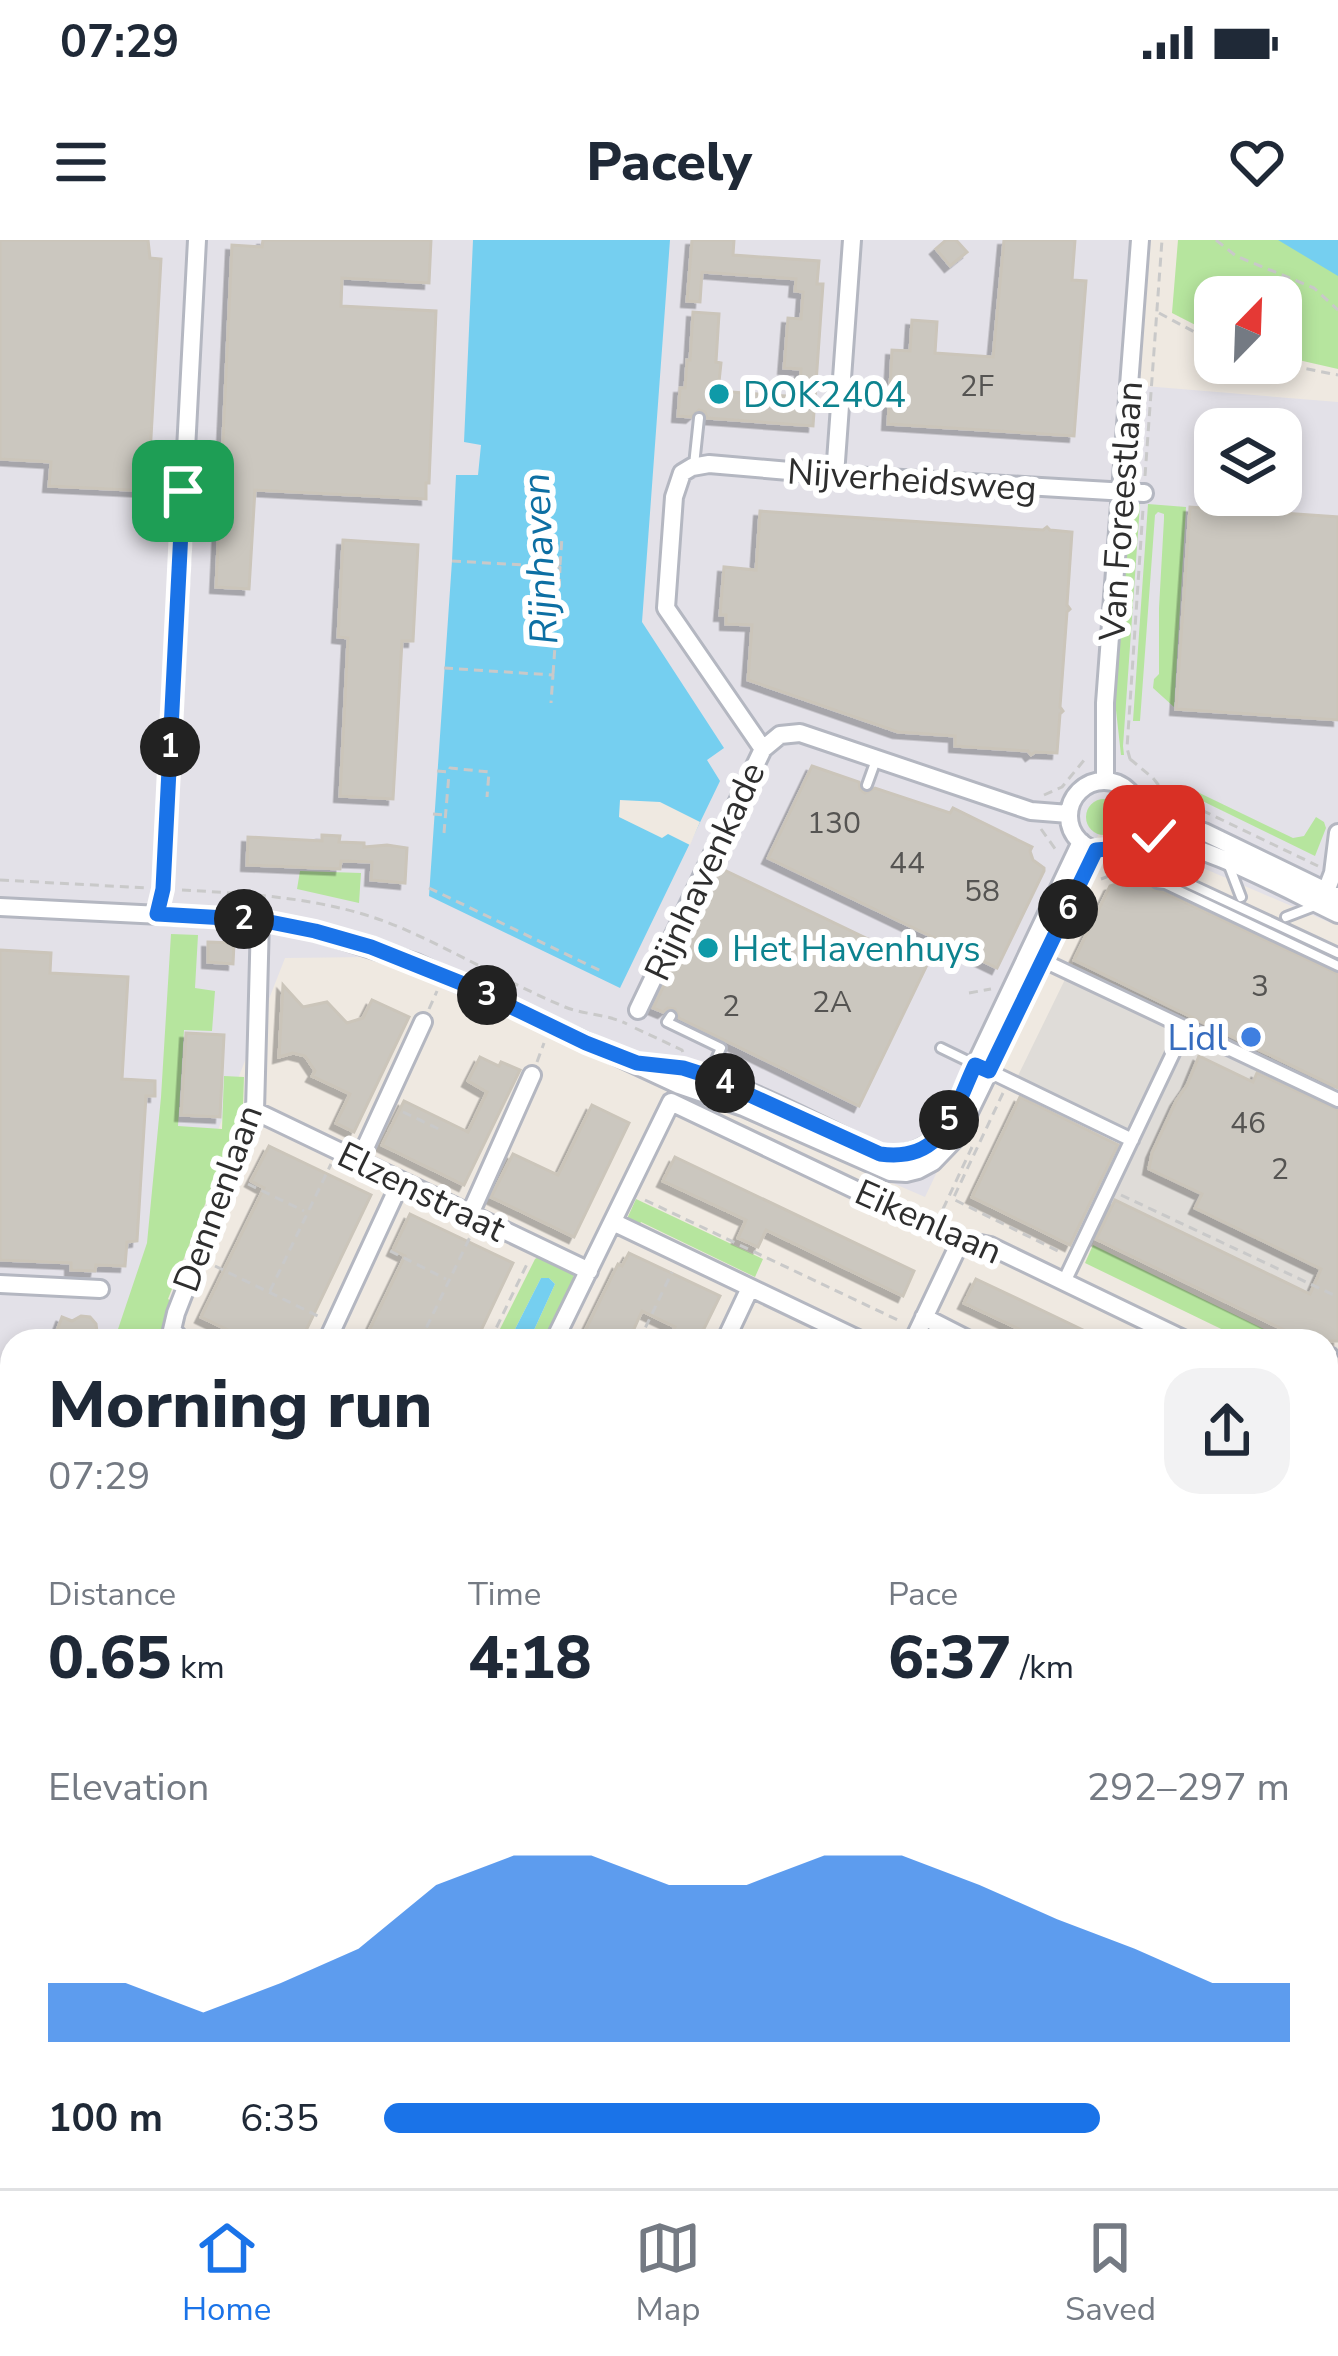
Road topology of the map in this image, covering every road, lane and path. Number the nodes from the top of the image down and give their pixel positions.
1 (197, 240) edge
2 (852, 240) edge
3 (1140, 240) edge
4 (1216, 240) edge
5 (1338, 310) edge
6 (1157, 312) dead end
7 (1194, 332) edge
8 (1302, 368) edge
9 (1338, 375) edge
10 (699, 418) dead end
11 (688, 470) junction
12 (835, 476) junction
13 (1122, 492) junction
14 (1144, 494) dead end
15 (562, 537) dead end
16 (452, 561) dead end
17 (560, 567) junction
18 (559, 595) dead end
19 (555, 646) dead end
20 (445, 668) dead end
21 (553, 675) junction
22 (551, 704) dead end
23 (763, 749) junction
24 (1106, 758) junction
25 (876, 759) junction
26 (436, 771) dead end
27 (449, 772) junction
28 (1105, 781) junction
29 (867, 785) dead end
30 (1164, 792) junction
31 (487, 797) dead end
32 (1001, 800) junction
33 (434, 814) dead end
34 (1069, 814) junction
35 (1140, 814) junction
36 (446, 815) junction
37 (1166, 820) junction
38 (1028, 824) dead end
39 (1338, 832) edge
40 (444, 833) dead end
41 (1135, 833) junction
42 (1088, 846) junction
43 (1227, 861) junction
44 (1138, 865) dead end
45 (1089, 876) junction
46 (1144, 877) dead end
47 (1157, 883) dead end
48 (429, 888) dead end
49 (1329, 891) edge
50 (1241, 897) dead end
51 (0, 907) edge
52 (157, 914) junction
53 (1338, 914) edge
54 (1286, 917) dead end
55 (260, 920) junction
56 (1276, 923) junction
57 (1262, 932) junction
58 (1338, 952) edge
59 (1036, 957) junction
60 (1338, 966) edge
61 (603, 972) dead end
62 (438, 989) dead end
63 (457, 1000) dead end
64 (638, 1010) dead end
65 (670, 1016) dead end
66 (491, 1020) dead end
67 (423, 1022) joint
68 (1185, 1028) junction
69 (941, 1048) dead end
70 (637, 1063) junction
71 (995, 1074) junction
72 (532, 1075) dead end
73 (708, 1076) junction
74 (1338, 1100) edge
75 (385, 1103) junction
76 (255, 1111) junction
77 (442, 1131) dead end
78 (1132, 1140) junction
79 (337, 1150) junction
80 (359, 1161) junction
81 (230, 1176) junction
82 (401, 1181) junction
83 (1108, 1189) junction
84 (627, 1191) junction
85 (307, 1213) junction
86 (474, 1216) junction
87 (613, 1222) junction
88 (934, 1227) junction
89 (961, 1240) junction
90 (373, 1243) junction
91 (536, 1246) junction
92 (680, 1254) junction
93 (197, 1258) junction
94 (1076, 1258) junction
95 (589, 1271) junction
96 (449, 1280) junction
97 (1064, 1282) junction
98 (0, 1283) edge
99 (750, 1288) junction
100 (100, 1289) dead end
101 (269, 1292) junction
102 (1338, 1297) edge
103 (177, 1329) edge
104 (325, 1329) edge
105 (333, 1329) edge
106 (426, 1329) edge
107 (496, 1329) edge
108 (560, 1329) edge
109 (645, 1329) edge
110 (730, 1329) edge
111 (837, 1329) edge
112 (917, 1329) edge
113 (919, 1329) edge
114 (1161, 1329) edge

1 - 52 street
2 - 12 street
3 - 13 street, Van Foreestlaan
4 - 5 path
6 - 7 path
8 - 9 path
10 - 11 lane
11 - 12 street, Nijverheidsweg
11 - 23 street, Rijnhavenkade
12 - 13 street, Nijverheidsweg
13 - 14 street, Nijverheidsweg
13 - 24 street, Van Foreestlaan
15 - 17 path
16 - 17 path
17 - 18 path
19 - 21 path
20 - 21 path
21 - 22 path
23 - 25 street
23 - 64 street, Rijnhavenkade
24 - 28 street, Van Foreestlaan
24 - 30 path
24 - 32 path
25 - 29 lane
25 - 32 street
26 - 27 path
27 - 31 path
27 - 36 path
28 - 34 street
28 - 35 street
30 - 37 path
30 - 49 path
32 - 34 street
33 - 36 path
34 - 42 street
35 - 37 street
35 - 41 street
36 - 40 path
37 - 49 street
38 - 45 path
39 - 49 street
41 - 42 street
41 - 43 street
42 - 45 street
43 - 49 street
43 - 50 lane
44 - 45 path
45 - 59 street
46 - 56 lane
47 - 57 lane
48 - 61 path
49 - 53 street
49 - 54 lane
51 - 52 street
52 - 55 street
55 - 70 street
55 - 76 street, Dennenlaan
56 - 57 lane
56 - 58 lane
57 - 60 lane
59 - 68 street
59 - 71 street
62 - 67 path
63 - 66 path
65 - 73 lane
67 - 75 street
68 - 74 street
68 - 78 street
69 - 71 lane
70 - 71 street
70 - 73 street
71 - 73 street
71 - 78 street
71 - 88 path
71 - 94 path
72 - 86 street
75 - 77 path
75 - 80 street
76 - 79 street, Elzenstraat
76 - 81 street, Dennenlaan
78 - 83 street
79 - 80 street, Elzenstraat
79 - 85 path
80 - 82 street, Elzenstraat
81 - 85 path
81 - 93 street, Dennenlaan
82 - 86 street, Elzenstraat
82 - 90 street
83 - 94 street
83 - 102 path
84 - 87 street
84 - 88 street, Eikenlaan
84 - 112 path
85 - 101 path
86 - 91 street, Elzenstraat
86 - 96 path
87 - 92 street
87 - 95 street
88 - 89 street, Eikenlaan
89 - 97 street, Eikenlaan
89 - 113 street
90 - 96 path
90 - 105 street
91 - 95 street, Elzenstraat
91 - 107 path
92 - 99 street
92 - 109 path
93 - 101 path
93 - 103 street, Dennenlaan
94 - 97 street
95 - 108 street
96 - 106 path
97 - 114 street, Eikenlaan
98 - 100 street
99 - 110 street
99 - 111 street
101 - 104 path

